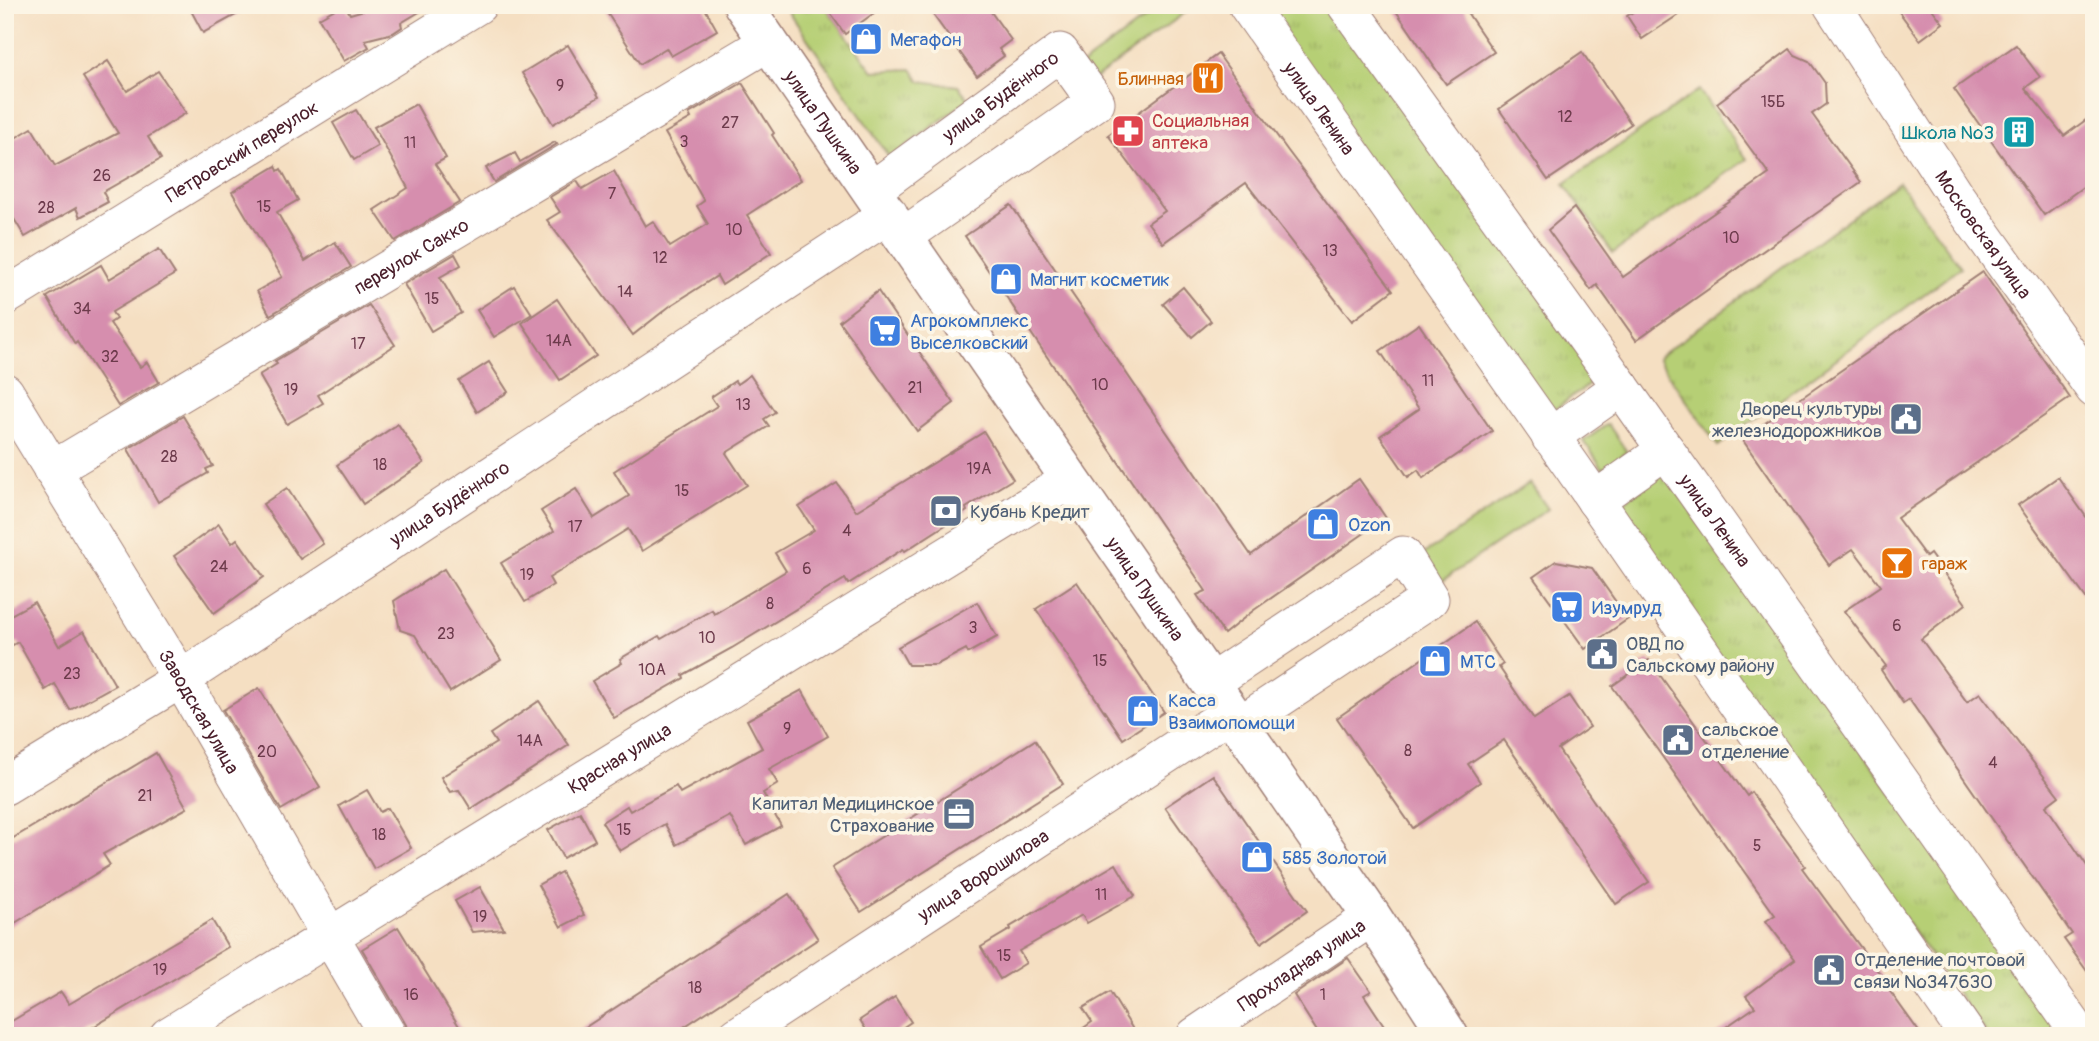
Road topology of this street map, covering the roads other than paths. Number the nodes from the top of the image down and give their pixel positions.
1 (478, 5) edge
2 (743, 5) edge
3 (1247, 5) edge
4 (1346, 5) edge
5 (1832, 5) edge
6 (769, 42) junction
7 (888, 214) junction
8 (5, 297) edge
9 (1621, 387) junction
10 (2094, 389) edge
11 (9, 407) edge
12 (1550, 437) junction
13 (1666, 450) junction
14 (52, 470) junction
15 (1070, 480) junction
16 (1595, 500) junction
17 (181, 679) junction
18 (1226, 707) junction
19 (5, 786) edge
20 (1372, 917) junction
21 (329, 936) junction
22 (168, 1036) edge
23 (388, 1036) edge
24 (737, 1036) edge
25 (1195, 1036) edge
26 (1449, 1036) edge
27 (1968, 1036) edge
28 (2081, 1036) edge

1 - 8 street, Петровский переулок
2 - 6 main road, улица Пушкина
3 - 12 street, улица Ленина
4 - 9 street, улица Ленина
5 - 10 street, Московская улица
6 - 7 main road, улица Пушкина
6 - 14 street, переулок Сакко
7 - 7 street, улица Будённого
7 - 15 main road, улица Пушкина
7 - 17 street, улица Будённого
9 - 12 street
9 - 13 street, улица Ленина
11 - 14 street, Заводская улица
12 - 16 street, улица Ленина
13 - 16 street
13 - 28 street, улица Ленина
14 - 17 street, Заводская улица
15 - 18 main road, улица Пушкина
15 - 21 street, Красная улица
16 - 27 street, улица Ленина
17 - 19 street, улица Будённого
17 - 21 street, Заводская улица
18 - 18 street, улица Ворошилова
18 - 20 main road, улица Пушкина
18 - 24 street, улица Ворошилова
20 - 25 street, Прохладная улица
20 - 26 main road, улица Пушкина
21 - 22 street, Красная улица
21 - 23 street, Заводская улица

